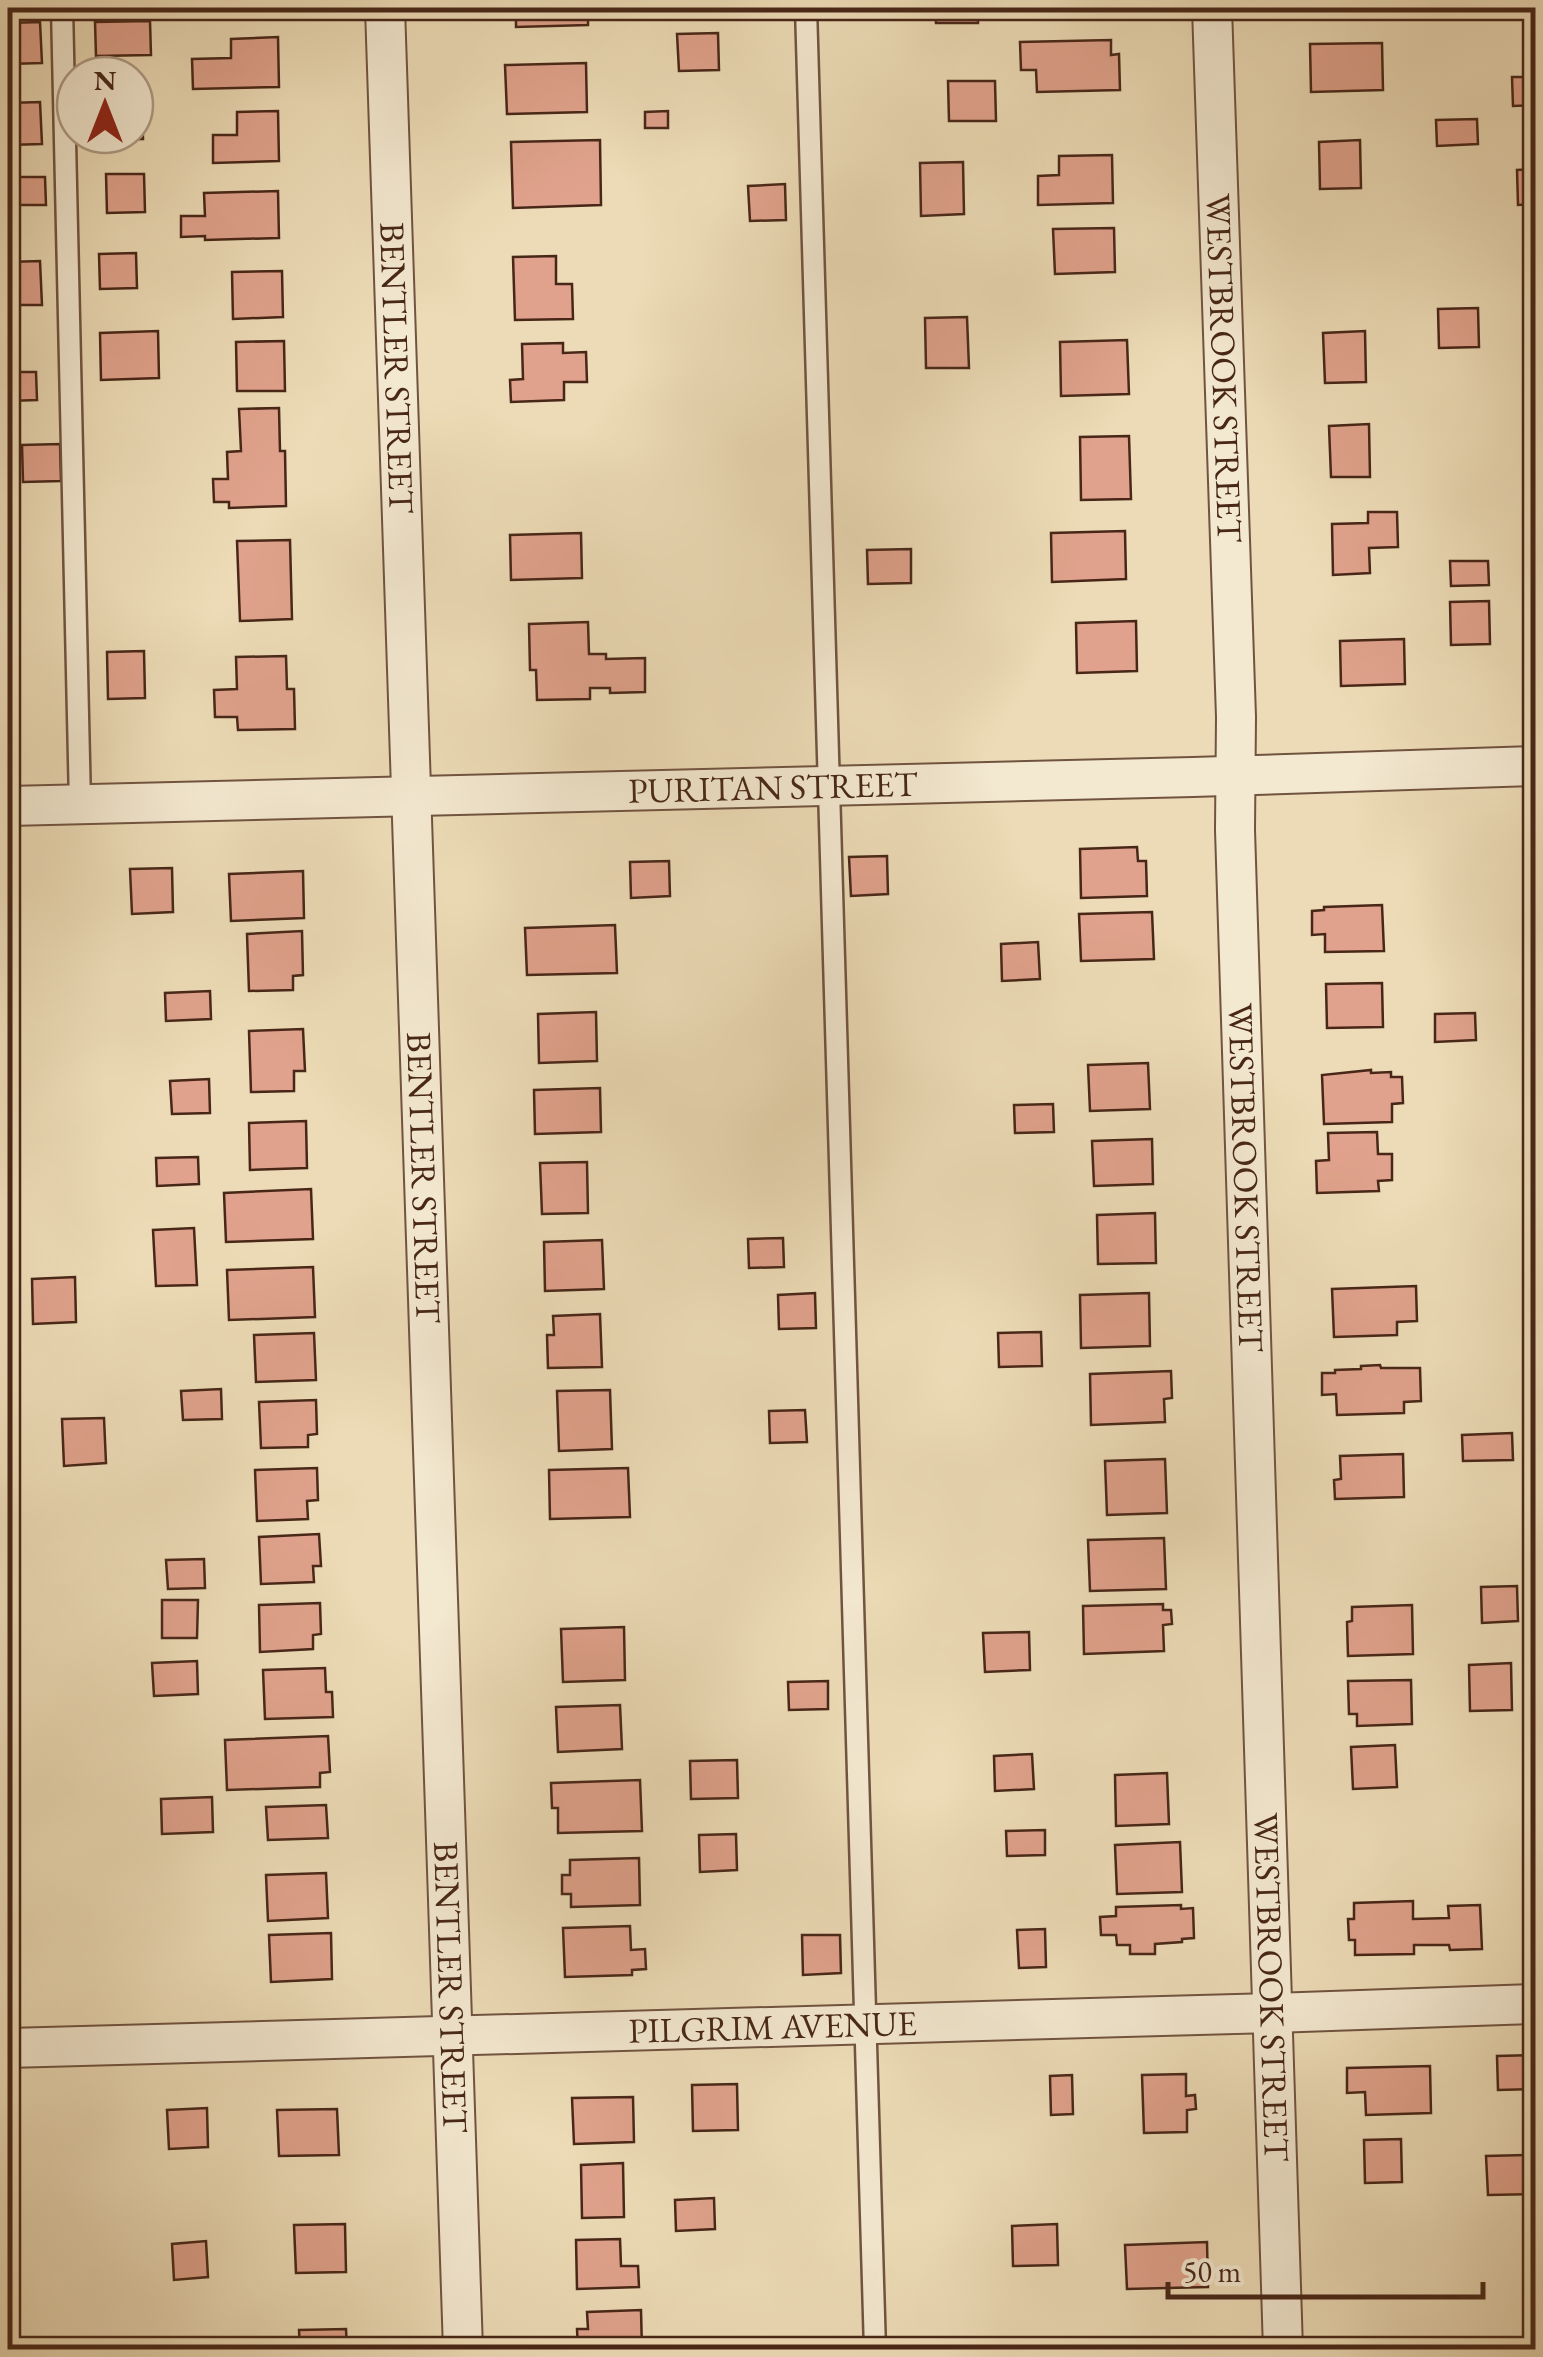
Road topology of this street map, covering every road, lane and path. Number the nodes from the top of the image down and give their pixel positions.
1 (62, 8) edge
2 (385, 8) edge
3 (806, 8) edge
4 (1212, 8) edge
5 (1536, 766) edge
6 (1234, 774) junction
7 (830, 785) junction
8 (412, 796) junction
9 (80, 804) junction
10 (8, 806) edge
11 (1536, 2004) edge
12 (1273, 2013) junction
13 (864, 2024) junction
14 (452, 2035) junction
15 (8, 2048) edge
16 (463, 2350) edge
17 (875, 2350) edge
18 (1283, 2350) edge

1 - 9 lane
2 - 8 street, BENTLER STREET
3 - 7 lane
4 - 6 street, WESTBROOK STREET
5 - 6 street, PURITAN STREET
6 - 7 street, PURITAN STREET
6 - 12 street, WESTBROOK STREET
7 - 8 street, PURITAN STREET
7 - 13 lane
8 - 9 street, PURITAN STREET
8 - 14 street, BENTLER STREET
9 - 10 street, PURITAN STREET
11 - 12 street, PILGRIM AVENUE
12 - 13 street, PILGRIM AVENUE
12 - 18 street, WESTBROOK STREET
13 - 14 street, PILGRIM AVENUE
13 - 17 lane
14 - 15 street, PILGRIM AVENUE
14 - 16 street, BENTLER STREET

